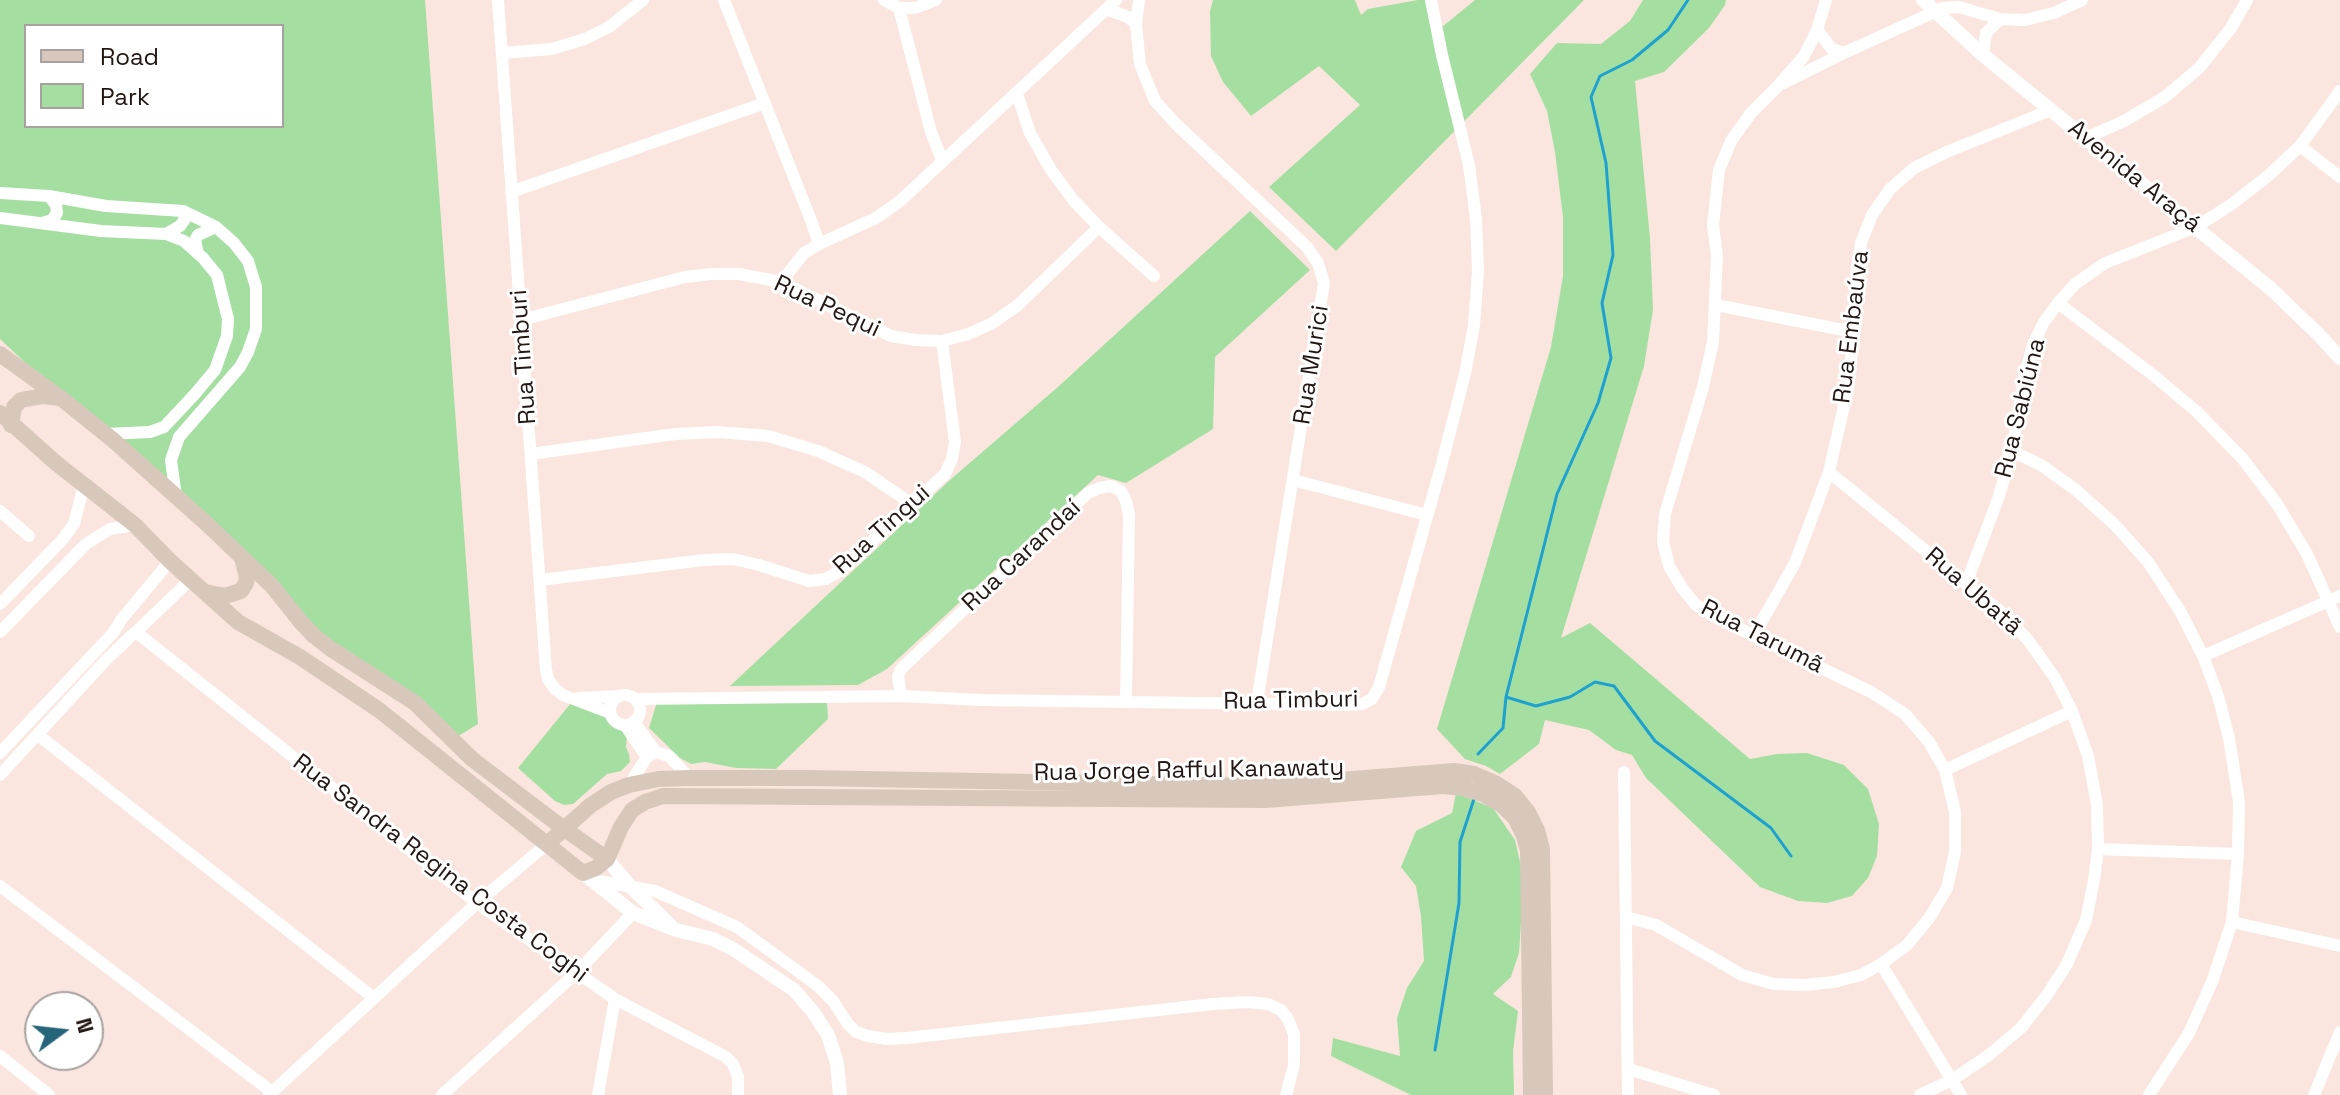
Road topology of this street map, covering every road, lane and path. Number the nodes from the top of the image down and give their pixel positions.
1 (498, 0) edge
2 (643, 0) edge
3 (724, 0) edge
4 (884, 0) edge
5 (936, 0) edge
6 (1139, 0) edge
7 (1431, 0) edge
8 (1826, 0) edge
9 (2082, 0) edge
10 (2247, 0) edge
11 (1111, 4) edge
12 (1929, 5) edge
13 (899, 8) junction
14 (2000, 19) junction
15 (1136, 24) junction
16 (1817, 30) junction
17 (502, 53) junction
18 (1844, 53) junction
19 (1983, 55) junction
20 (1778, 86) junction
21 (2340, 91) edge
22 (1017, 94) junction
23 (765, 103) junction
24 (2051, 110) junction
25 (2086, 138) junction
26 (2300, 146) junction
27 (942, 160) junction
28 (2340, 177) edge
29 (511, 192) junction
30 (3, 196) edge
31 (49, 196) junction
32 (183, 211) junction
33 (2, 215) edge
34 (42, 223) junction
35 (216, 227) junction
36 (1099, 227) junction
37 (2196, 227) junction
38 (166, 234) junction
39 (819, 244) junction
40 (198, 254) junction
41 (1154, 276) dead end
42 (781, 282) junction
43 (2058, 303) junction
44 (1716, 305) junction
45 (521, 320) junction
46 (227, 328) junction
47 (1854, 332) junction
48 (253, 338) junction
49 (942, 341) junction
50 (0, 354) edge
51 (220, 356) junction
52 (2340, 358) edge
53 (240, 367) junction
54 (62, 399) junction
55 (6, 419) edge
56 (106, 434) junction
57 (2012, 451) junction
58 (531, 454) junction
59 (1829, 472) junction
60 (1293, 480) junction
61 (84, 485) junction
62 (176, 497) junction
63 (912, 504) junction
64 (0, 511) edge
65 (1427, 515) junction
66 (135, 525) junction
67 (29, 536) dead end
68 (240, 555) junction
69 (170, 561) junction
70 (190, 580) junction
71 (540, 580) junction
72 (1966, 584) junction
73 (203, 591) junction
74 (2335, 598) edge
75 (0, 604) edge
76 (121, 621) junction
77 (2340, 627) edge
78 (0, 632) edge
79 (135, 632) junction
80 (1754, 635) junction
81 (2203, 656) junction
82 (618, 696) junction
83 (901, 696) junction
84 (575, 698) junction
85 (636, 699) junction
86 (1126, 701) junction
87 (1257, 702) junction
88 (2072, 711) junction
89 (610, 713) junction
90 (33, 720) junction
91 (629, 724) junction
92 (22, 730) junction
93 (38, 735) junction
94 (0, 753) edge
95 (651, 754) junction
96 (1945, 770) junction
97 (1624, 772) dead end
98 (0, 775) edge
99 (689, 778) junction
100 (738, 778) junction
101 (629, 785) junction
102 (737, 796) junction
103 (563, 828) junction
104 (547, 844) junction
105 (2098, 849) junction
106 (2238, 854) junction
107 (607, 859) junction
108 (588, 877) junction
109 (0, 886) edge
110 (630, 886) junction
111 (477, 903) junction
112 (633, 913) junction
113 (1626, 917) junction
114 (2232, 922) junction
115 (676, 930) junction
116 (2340, 946) edge
117 (1881, 964) junction
118 (576, 973) junction
119 (374, 998) junction
120 (615, 999) junction
121 (2340, 1032) edge
122 (0, 1056) edge
123 (1628, 1069) junction
124 (1952, 1080) junction
125 (454, 1089) edge
126 (270, 1094) edge
127 (49, 1095) edge
128 (442, 1095) edge
129 (598, 1095) edge
130 (738, 1095) edge
131 (840, 1095) edge
132 (1286, 1095) edge
133 (1531, 1095) edge
134 (1545, 1095) edge
135 (1628, 1095) edge
136 (1714, 1095) edge
137 (1920, 1095) edge
138 (1961, 1095) edge
139 (2149, 1095) edge
140 (2314, 1095) edge

1 - 17 street, Rua Timburi
2 - 17 street
3 - 23 street
4 - 13 street
5 - 13 street
6 - 15 street, Rua Murici
7 - 65 street, Rua Timburi
8 - 16 street, Rua Tarumã
9 - 14 street
10 - 25 street
11 - 15 street
11 - 22 street
12 - 14 street
12 - 18 street
12 - 19 street, Avenida Araçá
13 - 27 street
14 - 19 street
15 - 60 street, Rua Murici
16 - 18 street
16 - 20 street, Rua Tarumã
17 - 29 street, Rua Timburi
18 - 20 street
19 - 24 street, Avenida Araçá
20 - 44 street, Rua Tarumã
21 - 26 street, Rua Sabiúna
22 - 27 street
22 - 36 street
23 - 29 street
23 - 39 street
24 - 25 street, Avenida Araçá
24 - 47 street, Rua Embaúva
25 - 37 street, Avenida Araçá
26 - 28 street
26 - 37 street, Rua Sabiúna
27 - 39 street
29 - 45 street, Rua Timburi
30 - 31 street
31 - 32 street
31 - 34 street
32 - 35 street
32 - 38 street
33 - 34 street
34 - 38 street
35 - 40 street
35 - 48 street
36 - 41 street
36 - 49 street, Rua Pequi
37 - 43 street, Rua Sabiúna
37 - 52 street, Avenida Araçá
38 - 40 street
39 - 42 street
40 - 46 street
42 - 45 street, Rua Pequi
42 - 49 street, Rua Pequi
43 - 57 street, Rua Sabiúna
43 - 74 street
44 - 47 street
44 - 80 street, Rua Tarumã
45 - 58 street, Rua Timburi
46 - 48 street
46 - 51 street
47 - 59 street, Rua Embaúva
48 - 53 street
49 - 63 street, Rua Tingui
50 - 54 main road
51 - 53 street
51 - 56 street
53 - 62 street
54 - 55 main road
54 - 56 main road
55 - 61 main road
56 - 62 main road
57 - 72 street, Rua Sabiúna
57 - 81 street
58 - 63 street
58 - 71 street, Rua Timburi
59 - 72 street, Rua Ubatã
59 - 80 street, Rua Embaúva
60 - 65 street
60 - 87 street, Rua Murici
61 - 66 main road
61 - 75 street
62 - 68 main road
63 - 71 street, Rua Tingui
64 - 67 street
65 - 87 street, Rua Timburi
66 - 69 main road
66 - 78 street
68 - 73 main road
68 - 103 main road
69 - 70 main road
69 - 76 street
70 - 73 main road
70 - 79 street
71 - 84 street, Rua Timburi
72 - 88 street, Rua Ubatã
73 - 104 main road
74 - 77 street
74 - 81 street
76 - 79 street, Rua Sandra Regina Costa Coghi
76 - 90 street
79 - 93 street
79 - 111 street, Rua Sandra Regina Costa Coghi
80 - 96 street, Rua Tarumã
81 - 106 street
82 - 84 street
82 - 85 street
82 - 89 street
83 - 85 street, Rua Timburi
83 - 86 street, Rua Timburi
83 - 86 street, Rua Carandaí
84 - 89 street, Rua Timburi
85 - 91 street
86 - 87 street, Rua Timburi
88 - 96 street
88 - 105 street, Rua Ubatã
89 - 91 street
90 - 92 street
90 - 93 street
91 - 95 street
92 - 93 street
92 - 94 street
93 - 98 street
93 - 119 street
95 - 99 street
95 - 101 street, Rua Jorge Rafful Kanawaty
96 - 117 street, Rua Tarumã
97 - 113 street
99 - 100 main road, Rua Jorge Rafful Kanawaty
99 - 101 main road, Rua Jorge Rafful Kanawaty
100 - 102 main road
100 - 134 main road, Rua Jorge Rafful Kanawaty
101 - 103 main road, Rua Jorge Rafful Kanawaty
102 - 107 main road, Rua Jorge Rafful Kanawaty
102 - 133 main road, Rua Jorge Rafful Kanawaty
103 - 104 main road, Rua Jorge Rafful Kanawaty
103 - 107 main road
104 - 108 main road
104 - 111 street
105 - 106 street
105 - 124 street, Rua Ubatã
106 - 114 street
107 - 108 main road
107 - 110 street
108 - 110 street
108 - 112 street
109 - 126 street
110 - 115 street
110 - 132 street
111 - 118 street, Rua Sandra Regina Costa Coghi
111 - 119 street
112 - 115 street
112 - 118 street
113 - 117 street, Rua Tarumã
113 - 123 street
114 - 116 street
114 - 139 street
115 - 131 street
117 - 124 street
118 - 120 street, Rua Sandra Regina Costa Coghi
118 - 125 street
119 - 126 street
120 - 129 street
120 - 130 street, Rua Sandra Regina Costa Coghi
121 - 140 street
122 - 127 street
123 - 135 street
123 - 136 street
124 - 137 street, Rua Ubatã
124 - 138 street
125 - 128 street

